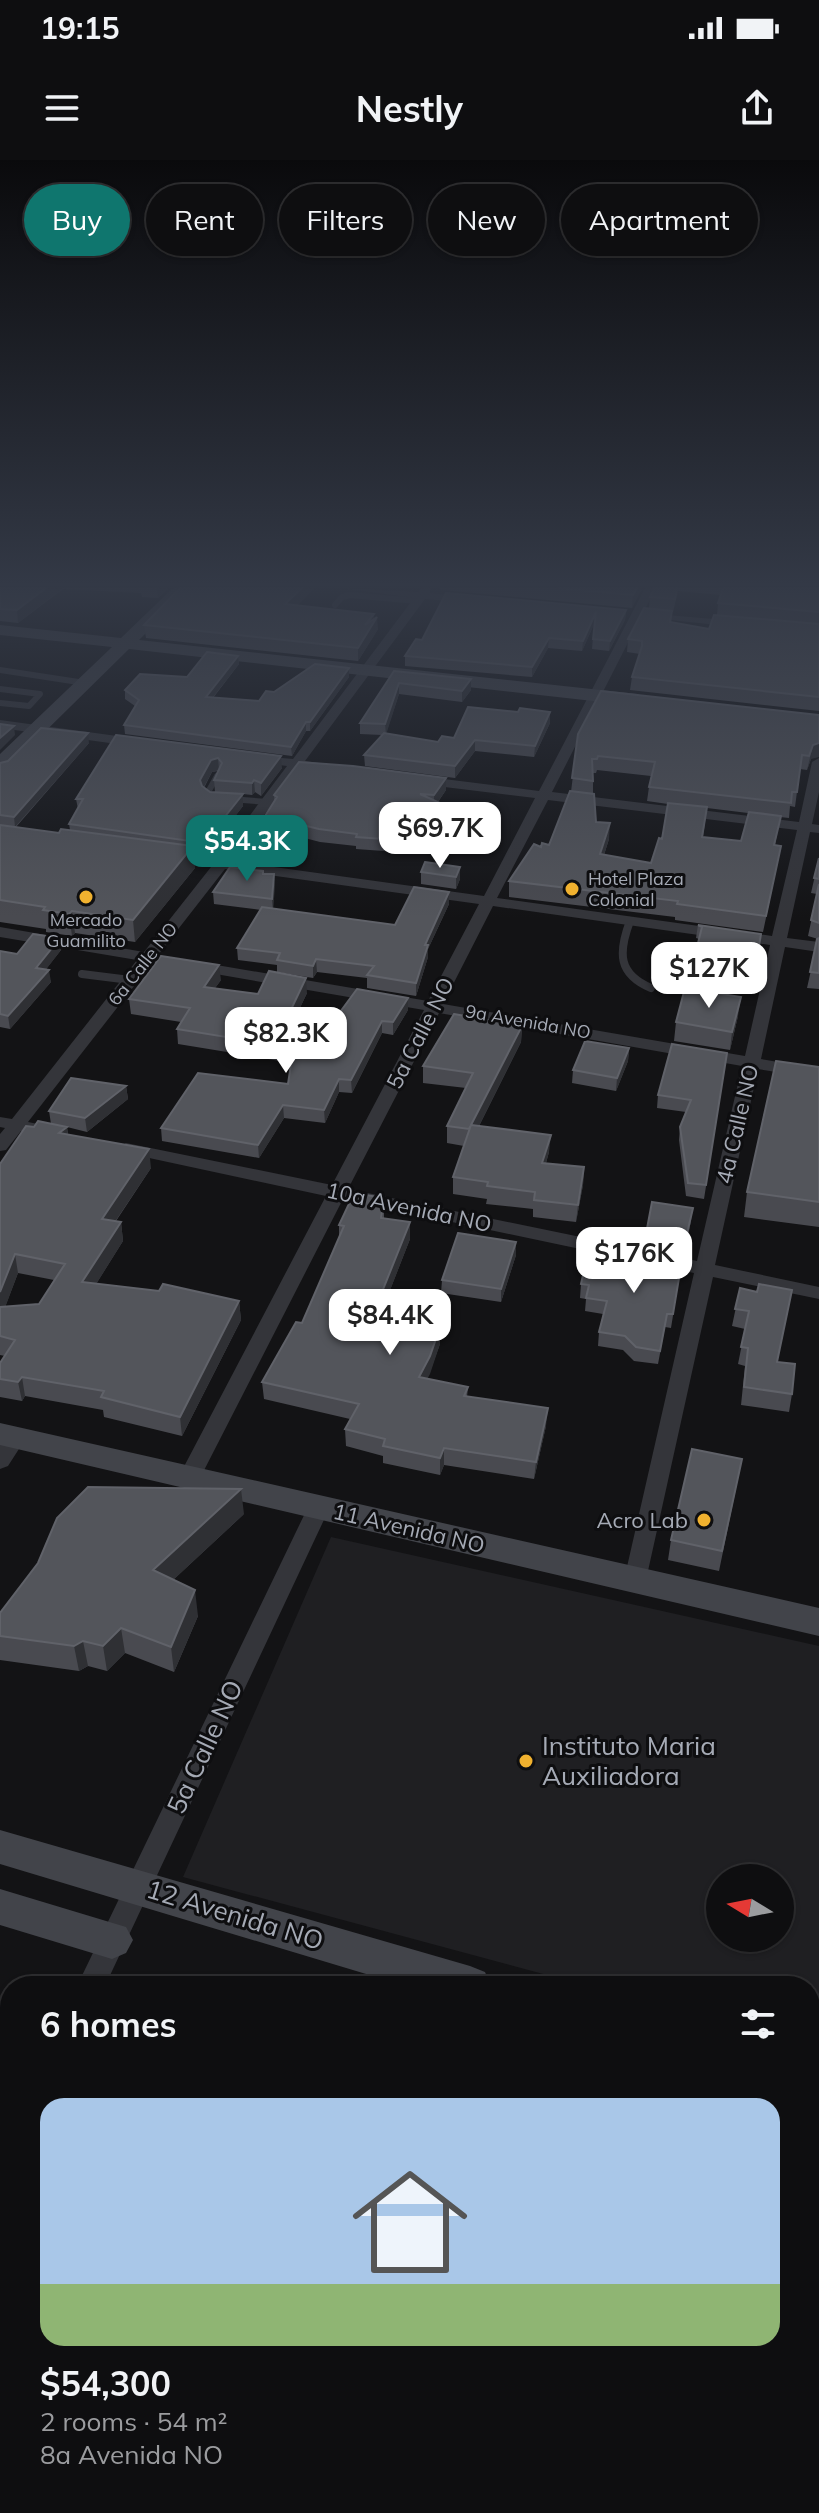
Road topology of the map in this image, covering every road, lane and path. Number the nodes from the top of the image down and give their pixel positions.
1 (37, 698) edge
2 (70, 698) edge
3 (344, 698) edge
4 (593, 698) edge
5 (618, 698) edge
6 (654, 702) edge
7 (0, 703) edge
8 (0, 724) edge
9 (38, 729) junction
10 (159, 745) edge
11 (235, 756) edge
12 (819, 762) edge
13 (296, 764) junction
14 (0, 765) edge
15 (341, 770) edge
16 (217, 776) edge
17 (400, 778) edge
18 (542, 796) junction
19 (268, 802) junction
20 (812, 828) edge
21 (158, 856) edge
22 (221, 864) junction
23 (487, 901) junction
24 (630, 921) junction
25 (0, 932) edge
26 (778, 942) junction
27 (819, 947) edge
28 (148, 956) junction
29 (82, 974) dead end
30 (130, 980) junction
31 (651, 988) dead end
32 (433, 1005) junction
33 (751, 1061) junction
34 (819, 1074) edge
35 (8, 1123) edge
36 (77, 1138) edge
37 (108, 1144) edge
38 (0, 1146) edge
39 (338, 1192) junction
40 (705, 1269) junction
41 (819, 1293) edge
42 (5, 1444) edge
43 (189, 1478) junction
44 (319, 1507) junction
45 (635, 1580) junction
46 (819, 1622) edge
47 (0, 1847) edge
48 (139, 1886) junction
49 (0, 1907) edge
50 (112, 1940) junction
51 (96, 1976) edge
52 (437, 1976) edge

1 - 7 lane
2 - 9 street
3 - 13 street, 6a Calle NO
4 - 18 street, 5a Calle NO
5 - 6 street
8 - 9 street
9 - 10 street
9 - 14 street
11 - 13 street
12 - 20 street, 4a Calle NO
13 - 15 street
13 - 19 street, 6a Calle NO
16 - 19 lane
17 - 18 street
18 - 20 street
18 - 23 street, 5a Calle NO
19 - 22 street, 6a Calle NO
20 - 26 street, 4a Calle NO
21 - 22 street
22 - 23 street
22 - 28 street, 6a Calle NO
23 - 24 street
23 - 32 street, 5a Calle NO
24 - 26 street
24 - 31 lane
25 - 28 street, 9a Avenida NO
26 - 27 street
26 - 33 street, 4a Calle NO
28 - 30 street, 6a Calle NO
28 - 32 street, 9a Avenida NO
29 - 30 lane
30 - 35 street, 6a Calle NO
32 - 33 street, 9a Avenida NO
32 - 39 street, 5a Calle NO
33 - 34 street, 9a Avenida NO
33 - 40 street, 4a Calle NO
35 - 36 street
35 - 38 street, 6a Calle NO
37 - 39 street, 10a Avenida NO
39 - 40 street, 10a Avenida NO
39 - 43 street, 5a Calle NO
40 - 41 street, 10a Avenida NO
40 - 45 street, 4a Calle NO
42 - 43 street, 11 Avenida NO
43 - 44 street, 11 Avenida NO
44 - 45 street, 11 Avenida NO
44 - 48 street, 5a Calle NO
45 - 46 street, 11 Avenida NO
47 - 48 street, 12 Avenida NO
48 - 50 street, 5a Calle NO
48 - 52 street, 12 Avenida NO
49 - 50 street
50 - 51 street, 5a Calle NO

